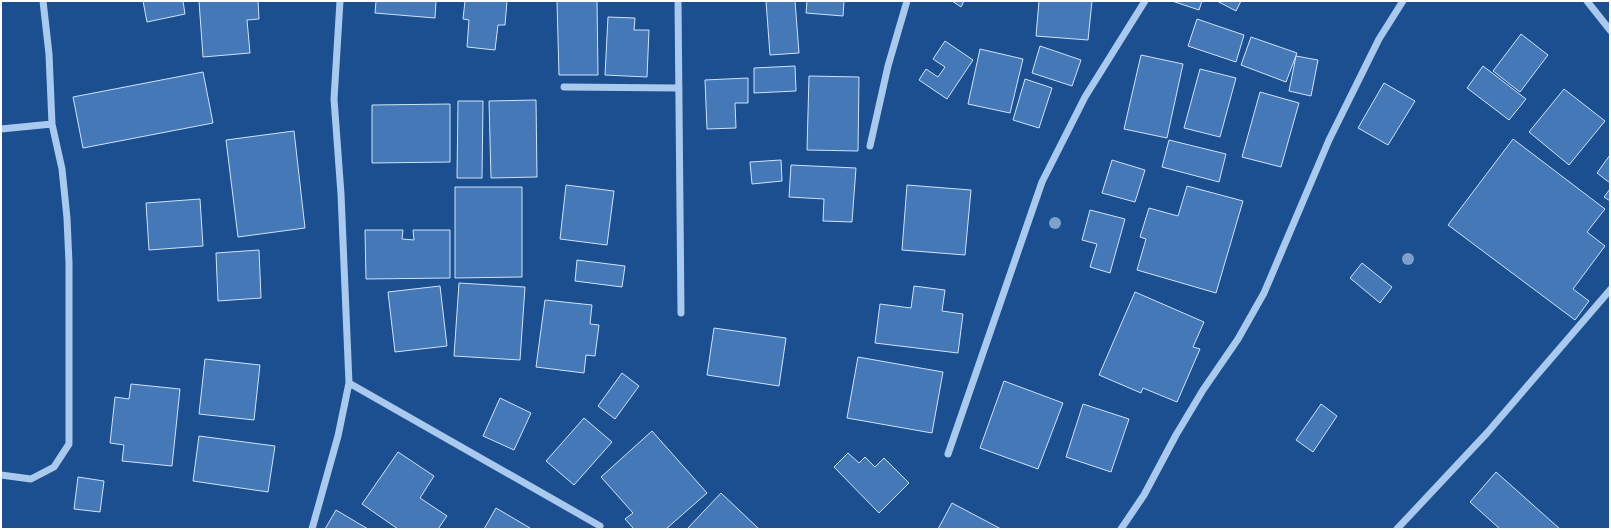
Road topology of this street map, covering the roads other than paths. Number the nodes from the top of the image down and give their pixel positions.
1 (43, 1) edge
2 (340, 1) edge
3 (678, 1) edge
4 (907, 1) edge
5 (1145, 1) edge
6 (1403, 1) edge
7 (1587, 1) edge
8 (1610, 30) edge
9 (564, 87) dead end
10 (679, 88) junction
11 (52, 124) junction
12 (1, 129) edge
13 (870, 146) dead end
14 (1610, 290) edge
15 (681, 313) dead end
16 (349, 383) junction
17 (948, 454) dead end
18 (1, 475) edge
19 (600, 526) dead end
20 (312, 529) edge
21 (1121, 529) edge
22 (1397, 529) edge

1 - 11 street
2 - 16 street
3 - 10 street
4 - 13 street
5 - 17 street
6 - 21 street
7 - 8 street
9 - 10 street
10 - 15 street
11 - 12 street
11 - 18 street
14 - 22 street
16 - 19 street
16 - 20 street

